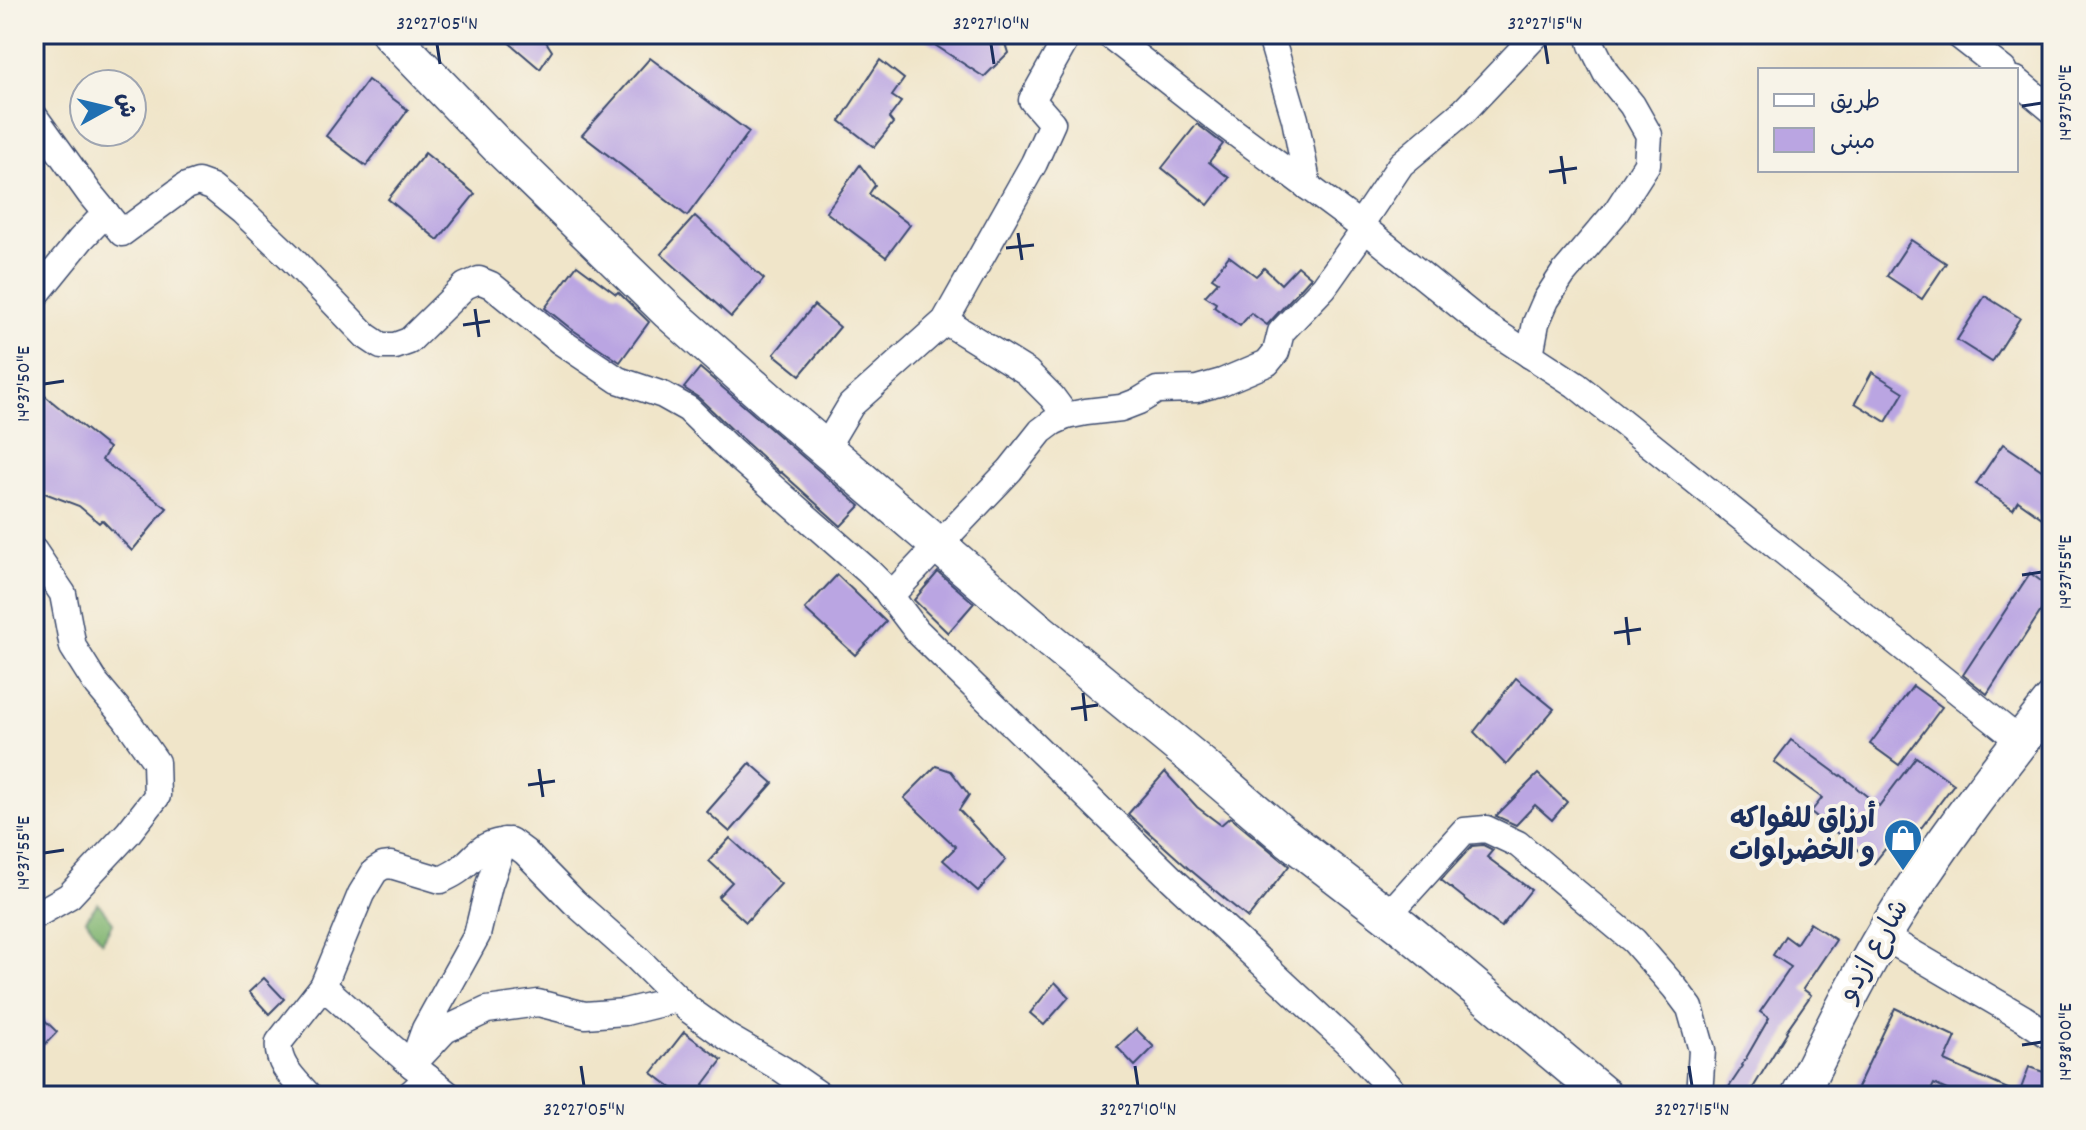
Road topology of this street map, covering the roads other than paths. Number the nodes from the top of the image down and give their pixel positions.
1 (1069, 34) edge
2 (1108, 34) edge
3 (1270, 34) edge
4 (1537, 34) edge
5 (1589, 34) edge
6 (1957, 34) edge
7 (396, 37) edge
8 (2000, 68) edge
9 (2018, 82) edge
10 (2052, 110) edge
11 (34, 116) edge
12 (1308, 187) junction
13 (106, 213) junction
14 (1363, 227) junction
15 (34, 297) edge
16 (945, 321) junction
17 (1530, 355) junction
18 (1066, 416) junction
19 (826, 447) junction
20 (939, 545) junction
21 (34, 551) edge
22 (890, 596) junction
23 (2052, 701) edge
24 (2020, 741) junction
25 (504, 841) junction
26 (34, 916) edge
27 (1387, 916) junction
28 (1883, 936) junction
29 (323, 986) junction
30 (678, 999) junction
31 (2052, 1037) edge
32 (420, 1072) junction
33 (309, 1096) edge
34 (408, 1096) edge
35 (450, 1096) edge
36 (821, 1096) edge
37 (1397, 1096) edge
38 (1605, 1096) edge
39 (1699, 1096) edge
40 (1799, 1096) edge

1 - 16 street
2 - 12 street
3 - 12 street
4 - 14 street
5 - 17 street
6 - 8 street
7 - 19 street
9 - 10 street
11 - 13 street
12 - 14 street
13 - 15 street
13 - 22 street
14 - 17 street
14 - 18 street
16 - 18 street
16 - 19 street
17 - 24 street
18 - 20 street
19 - 20 street
20 - 22 street
20 - 27 street
21 - 26 street
22 - 37 street
23 - 24 street, شارع ازدو
24 - 28 street, شارع ازدو
25 - 29 street
25 - 30 street
25 - 32 street
27 - 38 street
27 - 39 street
28 - 31 street
28 - 40 street, شارع ازدو
29 - 32 street
29 - 33 street
30 - 32 street
30 - 36 street
32 - 34 street
32 - 35 street

